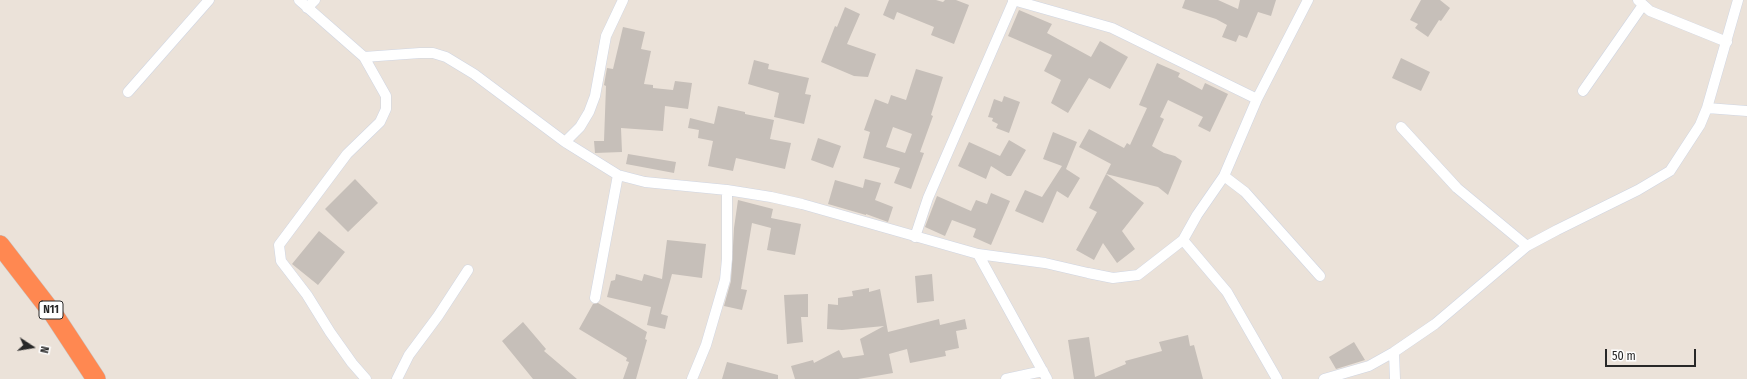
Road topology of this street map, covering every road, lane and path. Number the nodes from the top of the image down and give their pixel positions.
1 (209, 0) edge
2 (299, 0) edge
3 (315, 0) edge
4 (623, 0) edge
5 (1014, 0) edge
6 (1308, 0) edge
7 (1738, 0) edge
8 (1640, 3) edge
9 (307, 8) junction
10 (1727, 42) junction
11 (364, 57) junction
12 (1582, 91) dead end
13 (128, 92) dead end
14 (1257, 99) junction
15 (1707, 108) junction
16 (1747, 111) edge
17 (1401, 127) dead end
18 (565, 142) junction
19 (618, 175) junction
20 (1224, 176) junction
21 (727, 190) junction
22 (915, 237) junction
23 (1183, 240) junction
24 (0, 245) edge
25 (1527, 246) junction
26 (978, 254) junction
27 (468, 270) dead end
28 (1320, 276) dead end
29 (596, 298) dead end
30 (1394, 352) junction
31 (1045, 375) edge
32 (96, 379) edge
33 (366, 379) edge
34 (397, 379) edge
35 (692, 379) edge
36 (1006, 379) edge
37 (1277, 379) edge
38 (1324, 379) edge
39 (1396, 379) edge

1 - 13 street
2 - 9 street
3 - 9 street
4 - 18 street
5 - 14 street
5 - 22 street
6 - 14 street
7 - 10 street
8 - 10 street
8 - 12 street
9 - 11 street
10 - 15 street
11 - 18 street
11 - 33 street
14 - 20 street
15 - 16 street
15 - 25 street
17 - 25 street
18 - 19 street
19 - 21 street
19 - 29 street
20 - 23 street
20 - 28 street
21 - 22 street
21 - 35 street
22 - 26 street
23 - 26 street
23 - 37 street
24 - 32 highway, N11
25 - 30 street
26 - 31 street
27 - 34 street
30 - 38 street
30 - 39 street
31 - 36 street

